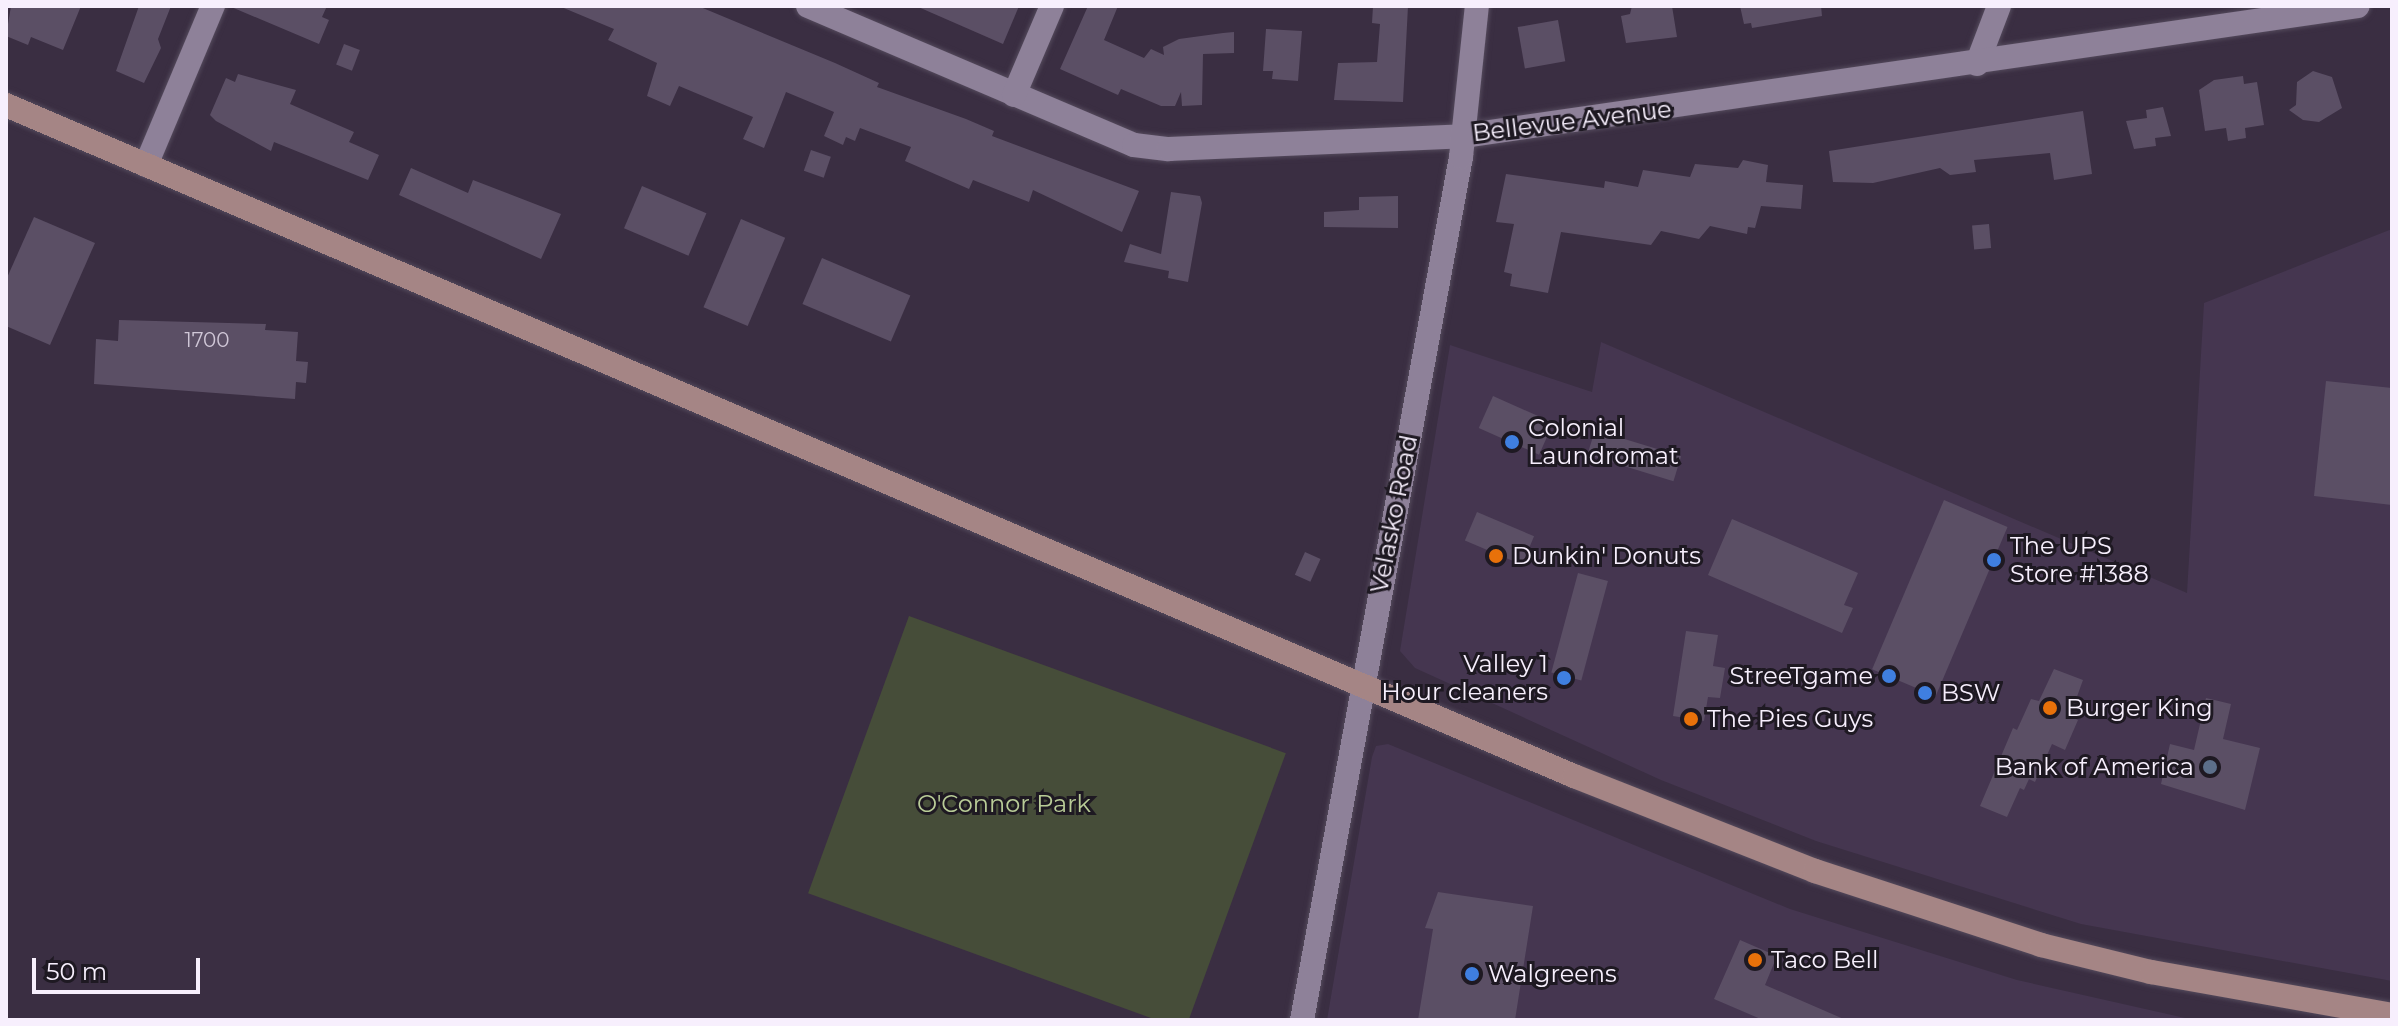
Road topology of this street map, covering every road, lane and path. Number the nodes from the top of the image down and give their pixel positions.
1 (213, 6) edge
2 (808, 6) edge
3 (1052, 6) edge
4 (1477, 6) edge
5 (1999, 6) edge
6 (2358, 6) edge
7 (2298, 11) edge
8 (1977, 64) junction
9 (1014, 95) junction
10 (6, 105) edge
11 (1463, 136) junction
12 (146, 165) junction
13 (1362, 682) junction
14 (2392, 1015) edge
15 (1302, 1020) edge

1 - 12 street
2 - 9 street, Bellevue Avenue
3 - 9 street
4 - 11 street, Velasko Road
5 - 8 street
6 - 7 street, Bellevue Avenue
7 - 8 street, Bellevue Avenue
8 - 11 street, Bellevue Avenue
9 - 11 street, Bellevue Avenue
10 - 12 main road
11 - 13 street, Velasko Road
12 - 13 main road
13 - 14 main road
13 - 15 street, Velasko Road

